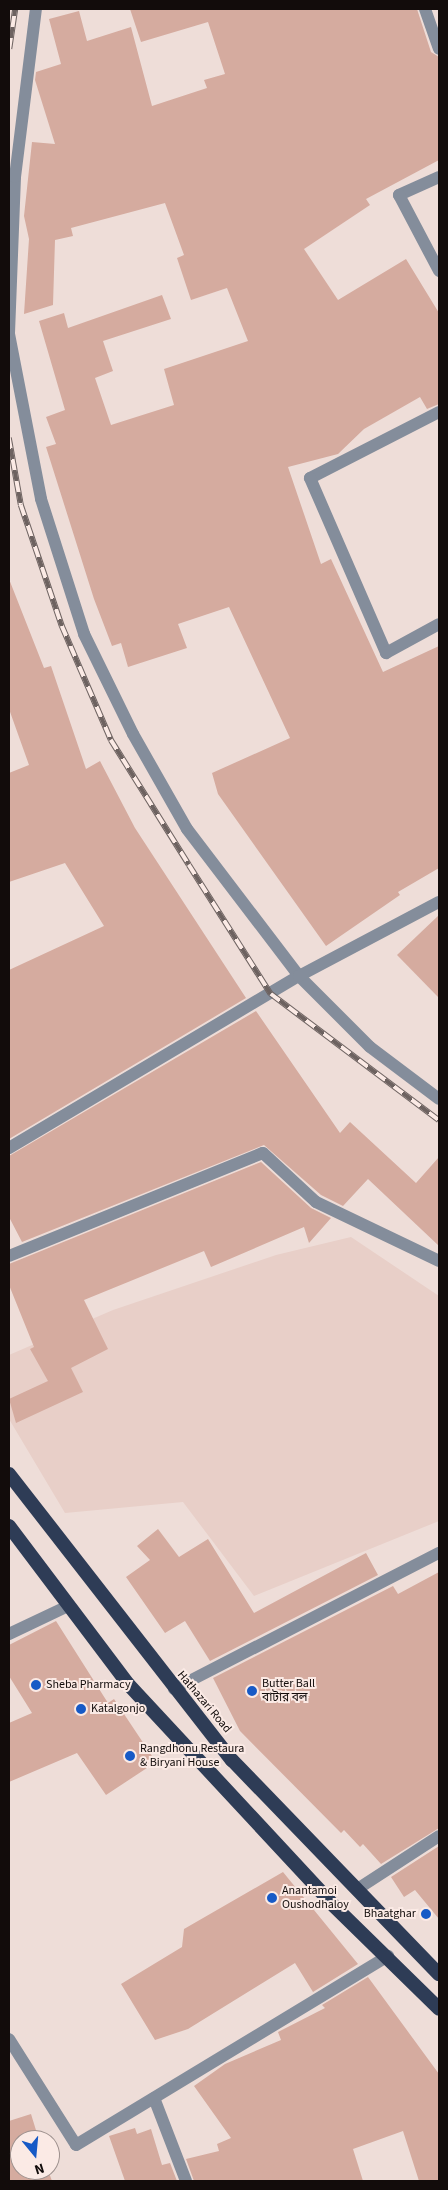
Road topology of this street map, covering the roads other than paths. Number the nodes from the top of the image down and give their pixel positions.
1 (36, 9) edge
2 (425, 9) edge
3 (439, 49) edge
4 (439, 177) edge
5 (439, 271) edge
6 (9, 334) edge
7 (439, 412) edge
8 (439, 624) edge
9 (439, 902) edge
10 (298, 976) junction
11 (439, 1099) edge
12 (9, 1148) edge
13 (9, 1256) edge
14 (439, 1261) edge
15 (9, 1474) edge
16 (9, 1526) edge
17 (439, 1553) edge
18 (68, 1606) junction
19 (9, 1634) edge
20 (174, 1689) junction
21 (439, 1836) edge
22 (359, 1888) junction
23 (388, 1956) junction
24 (439, 1974) edge
25 (439, 2009) edge
26 (9, 2039) edge
27 (154, 2098) junction
28 (186, 2181) edge

1 - 6 street
2 - 3 street
4 - 5 street
6 - 10 street
7 - 8 street
9 - 10 street
10 - 11 street
10 - 12 street
13 - 14 street
15 - 20 highway, Hathazari Road
16 - 18 highway
17 - 20 street
18 - 19 street
18 - 23 highway
20 - 22 highway, Hathazari Road
21 - 22 street
22 - 24 highway, Hathazari Road
23 - 25 highway
23 - 27 street
26 - 27 street
27 - 28 street

